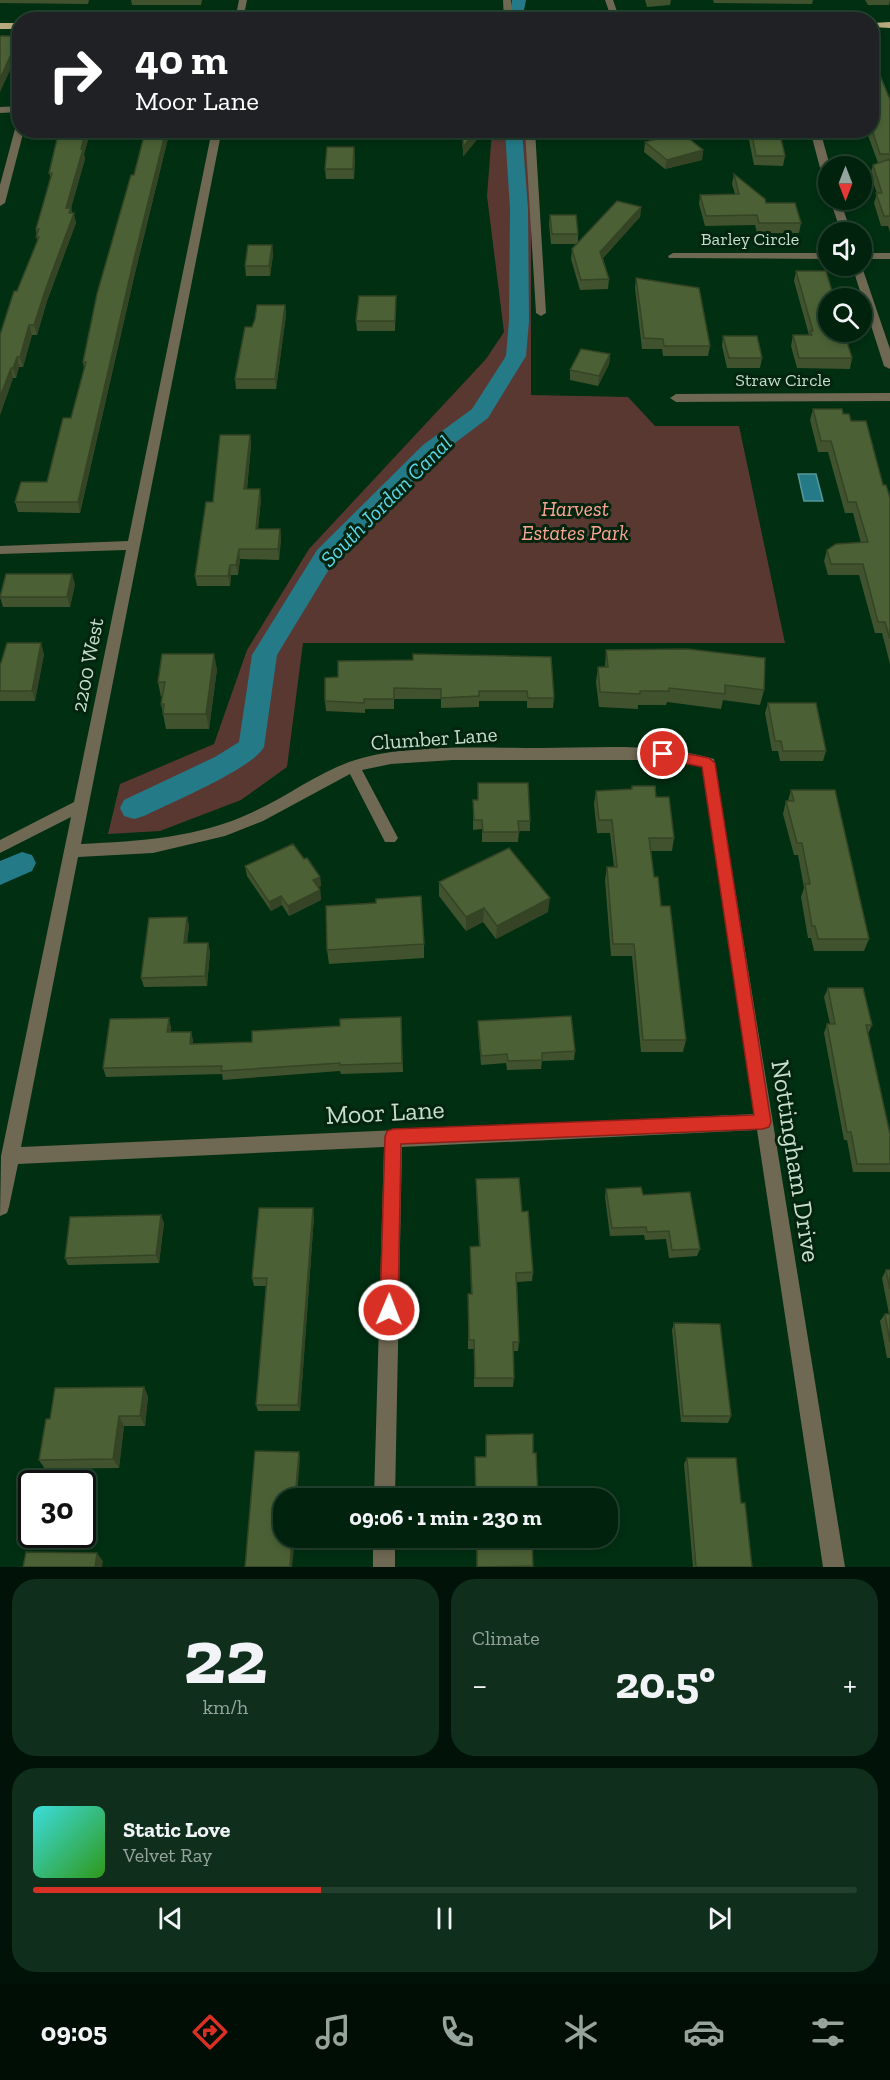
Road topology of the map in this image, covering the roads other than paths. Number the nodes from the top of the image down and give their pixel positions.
1 (18, 138) edge
2 (216, 138) edge
3 (530, 138) edge
4 (817, 138) edge
5 (822, 156) edge
6 (1, 198) edge
7 (673, 256) dead end
8 (818, 256) edge
9 (872, 256) edge
10 (890, 256) edge
11 (860, 276) edge
12 (541, 313) dead end
13 (890, 366) edge
14 (890, 397) edge
15 (675, 398) dead end
16 (133, 545) junction
17 (0, 550) edge
18 (709, 763) joint
19 (353, 766) junction
20 (81, 806) junction
21 (390, 838) dead end
22 (0, 847) edge
23 (71, 850) junction
24 (763, 1122) junction
25 (393, 1137) junction
26 (10, 1155) junction
27 (1, 1202) edge
28 (385, 1488) edge
29 (384, 1548) edge
30 (384, 1567) edge
31 (834, 1567) edge

1 - 6 street
2 - 16 street, 2200 West
3 - 12 street
4 - 5 street
7 - 8 street, Barley Circle
9 - 10 street
11 - 13 street
14 - 15 street, Straw Circle
16 - 17 street
16 - 20 street, 2200 West
18 - 19 street, Clumber Lane
18 - 24 street, Nottingham Drive
19 - 21 street
19 - 23 street, Clumber Lane
20 - 22 street
20 - 23 street, 2200 West
23 - 26 street, 2200 West
24 - 25 street, Moor Lane
24 - 31 street, Nottingham Drive
25 - 26 street, Moor Lane
25 - 28 street
26 - 27 street, 2200 West
29 - 30 street

